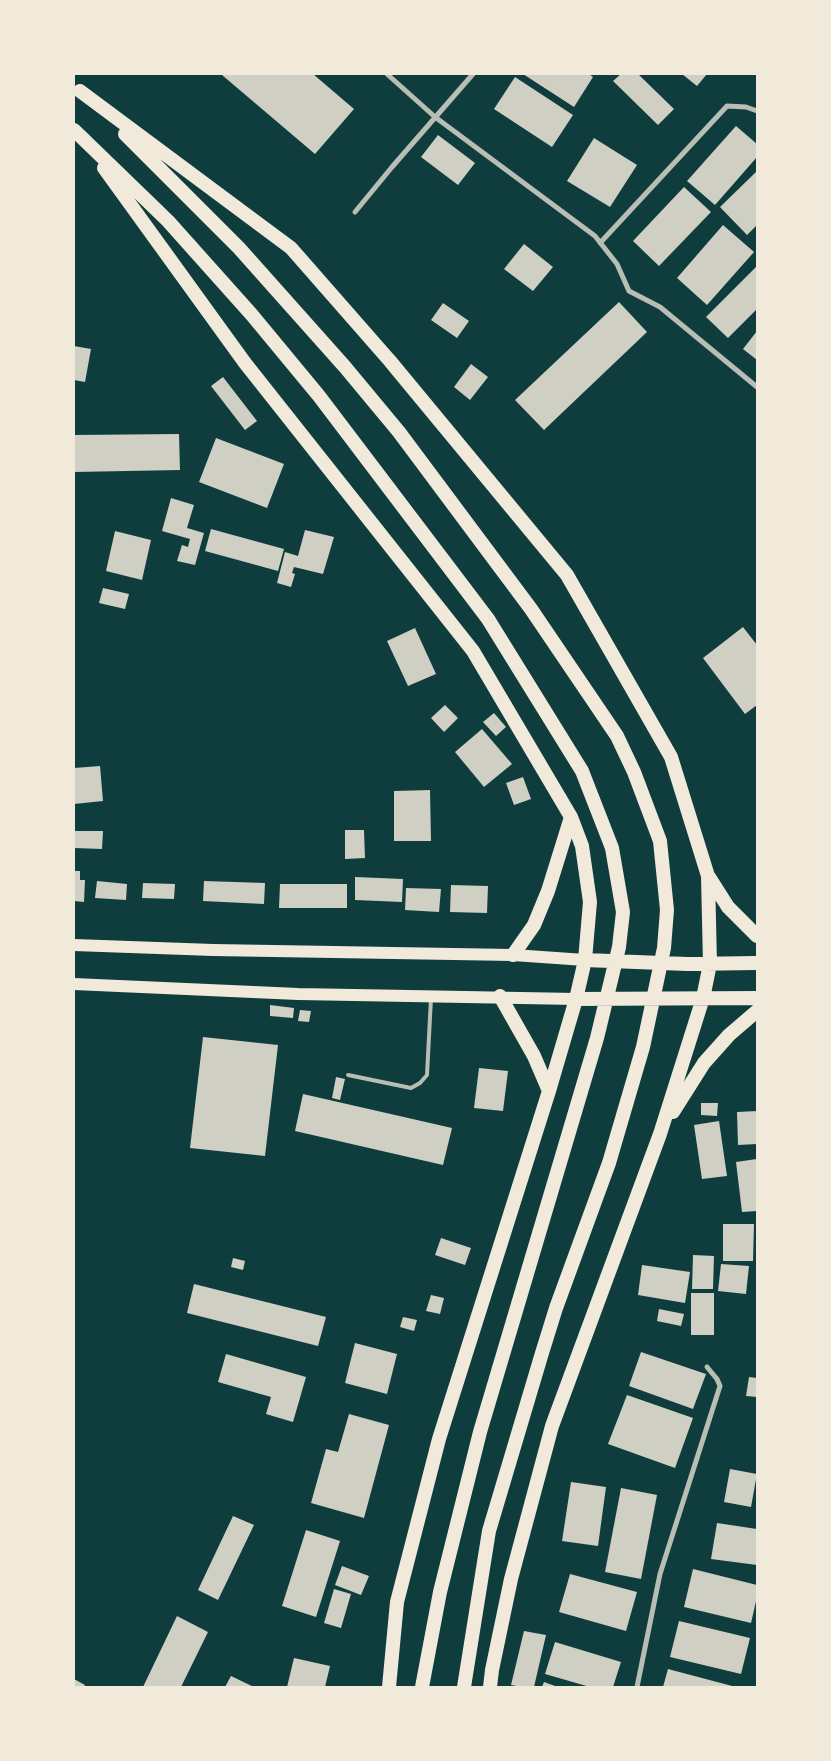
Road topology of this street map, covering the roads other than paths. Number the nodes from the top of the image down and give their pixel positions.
1 (387, 74) edge
2 (473, 74) edge
3 (77, 89) edge
4 (757, 111) edge
5 (435, 117) junction
6 (78, 133) edge
7 (355, 212) dead end
8 (600, 243) junction
9 (757, 387) edge
10 (571, 817) junction
11 (708, 876) junction
12 (757, 936) edge
13 (74, 945) edge
14 (513, 954) junction
15 (585, 960) junction
16 (757, 963) edge
17 (710, 964) junction
18 (74, 984) edge
19 (431, 996) junction
20 (500, 996) junction
21 (703, 998) junction
22 (757, 998) edge
23 (576, 999) junction
24 (757, 1011) edge
25 (348, 1075) dead end
26 (549, 1091) junction
27 (660, 1134) junction
28 (707, 1367) dead end
29 (389, 1687) edge
30 (422, 1687) edge
31 (464, 1687) edge
32 (490, 1687) edge
33 (637, 1687) edge

1 - 5 street
2 - 5 street
3 - 11 highway
3 - 31 highway
4 - 8 street
5 - 7 street
5 - 8 street
6 - 10 highway
6 - 30 highway
8 - 9 street
10 - 14 highway
10 - 15 highway
11 - 12 highway
11 - 17 highway
13 - 14 main road
14 - 15 main road
15 - 17 highway
15 - 23 highway
16 - 17 highway
17 - 21 highway
18 - 19 main road
19 - 20 main road
19 - 25 lane
20 - 23 main road
20 - 26 highway
21 - 22 highway
21 - 23 highway
21 - 27 highway
23 - 26 highway
24 - 27 highway
26 - 29 highway
27 - 32 highway
28 - 33 street

